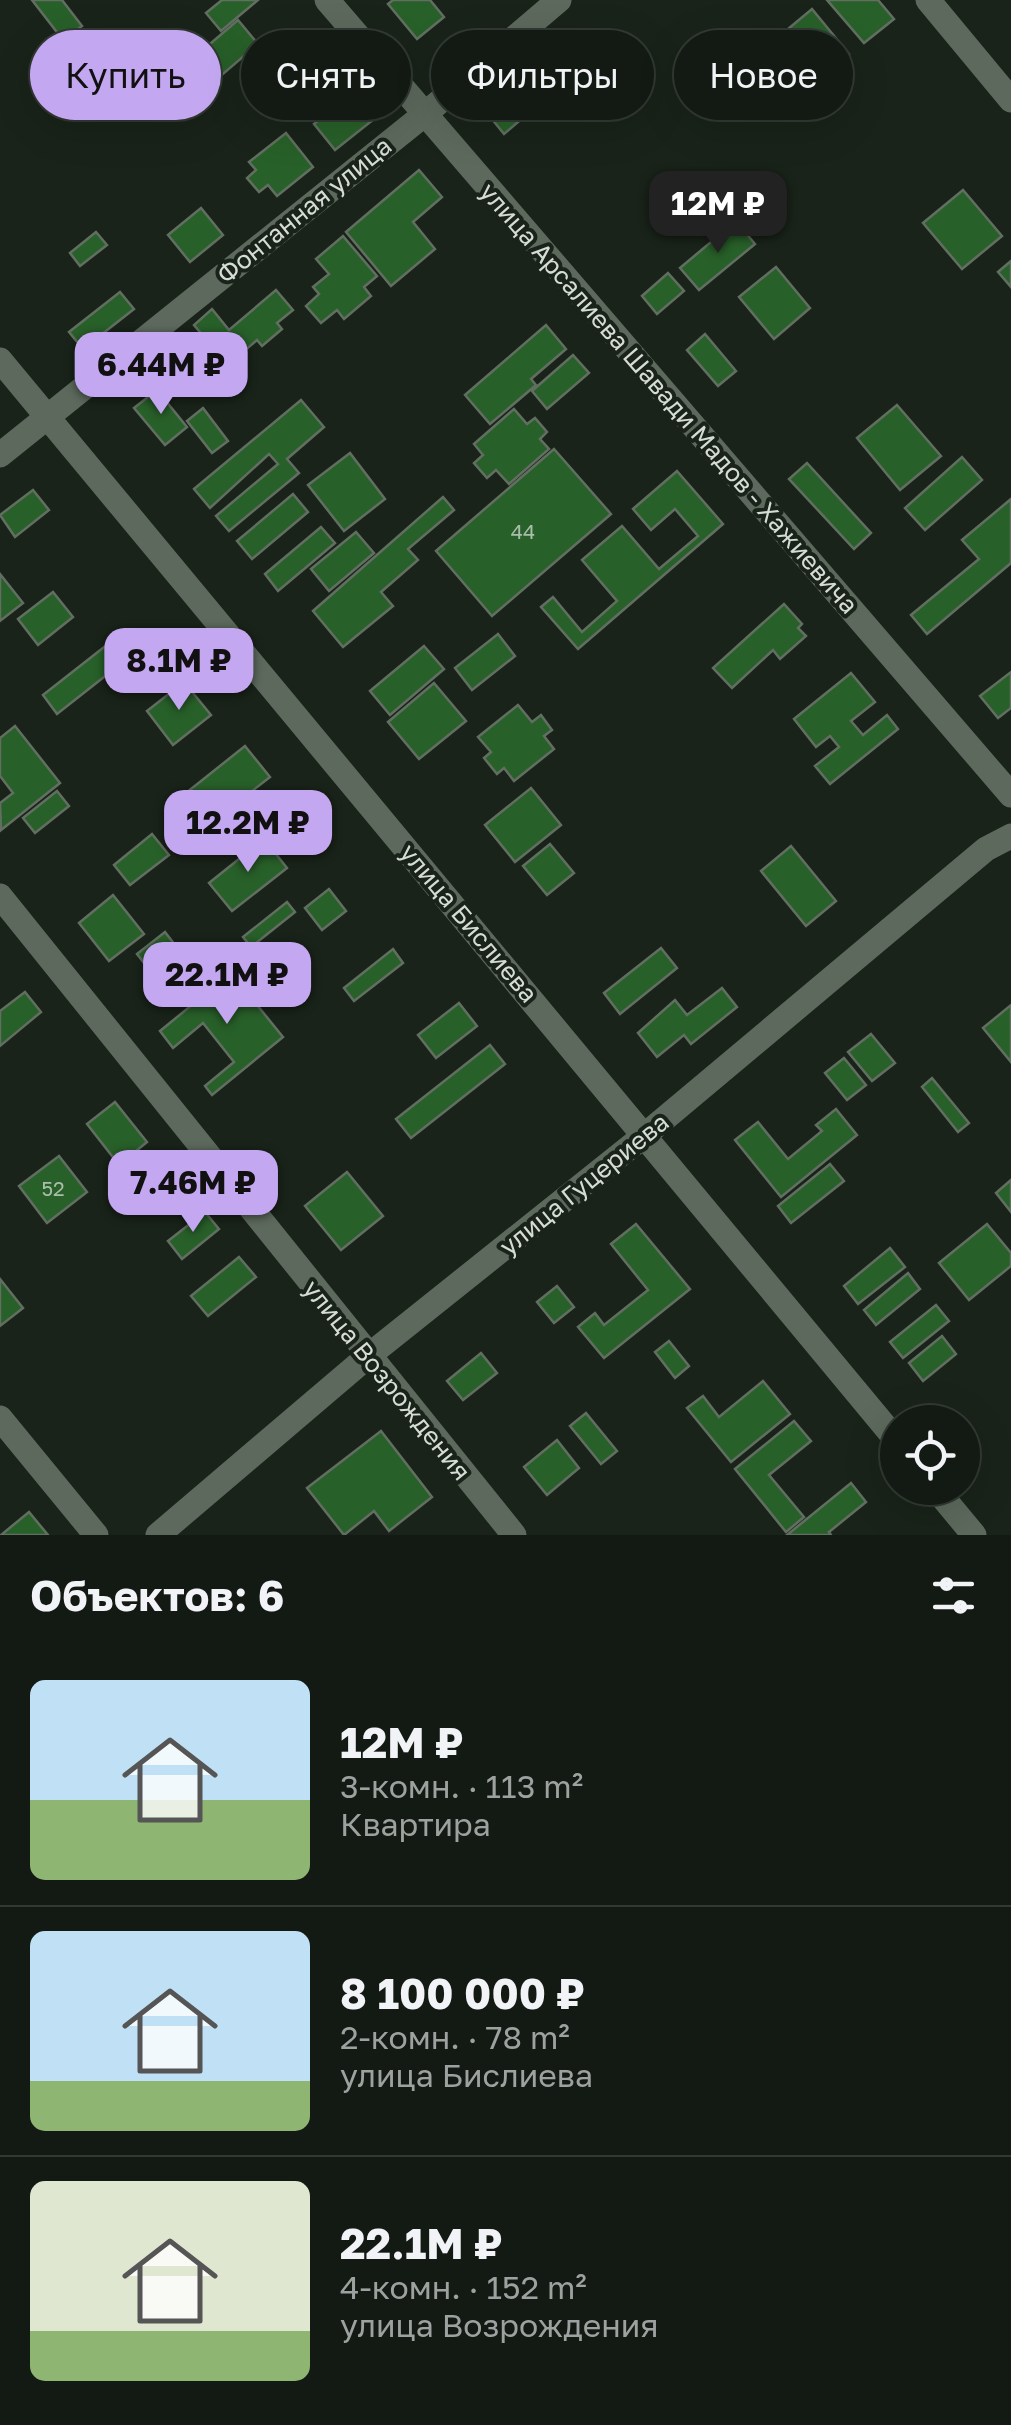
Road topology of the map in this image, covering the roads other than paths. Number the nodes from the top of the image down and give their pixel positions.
1 (327, 0) edge
2 (559, 0) edge
3 (928, 0) edge
4 (1011, 100) edge
5 (425, 114) junction
6 (0, 360) edge
7 (45, 416) junction
8 (0, 454) edge
9 (1011, 796) edge
10 (1011, 836) edge
11 (0, 896) edge
12 (645, 1135) junction
13 (367, 1357) junction
14 (0, 1418) edge
15 (880, 1420) edge
16 (949, 1505) edge
17 (96, 1535) edge
18 (158, 1535) edge
19 (514, 1535) edge
20 (974, 1535) edge

1 - 5 street, улица Арсалиева Шавади Мадов - Хажиевича
2 - 5 street, Фонтанная улица
3 - 4 street
5 - 7 street, Фонтанная улица
5 - 9 street, улица Арсалиева Шавади Мадов - Хажиевича
6 - 7 street, улица Бислиева
7 - 8 street, Фонтанная улица
7 - 12 street, улица Бислиева
10 - 12 street, улица Гуцериева
11 - 13 street, улица Возрождения
12 - 13 street, улица Гуцериева
12 - 15 street, улица Бислиева
13 - 18 street, улица Гуцериева
13 - 19 street, улица Возрождения
14 - 17 street
16 - 20 street

